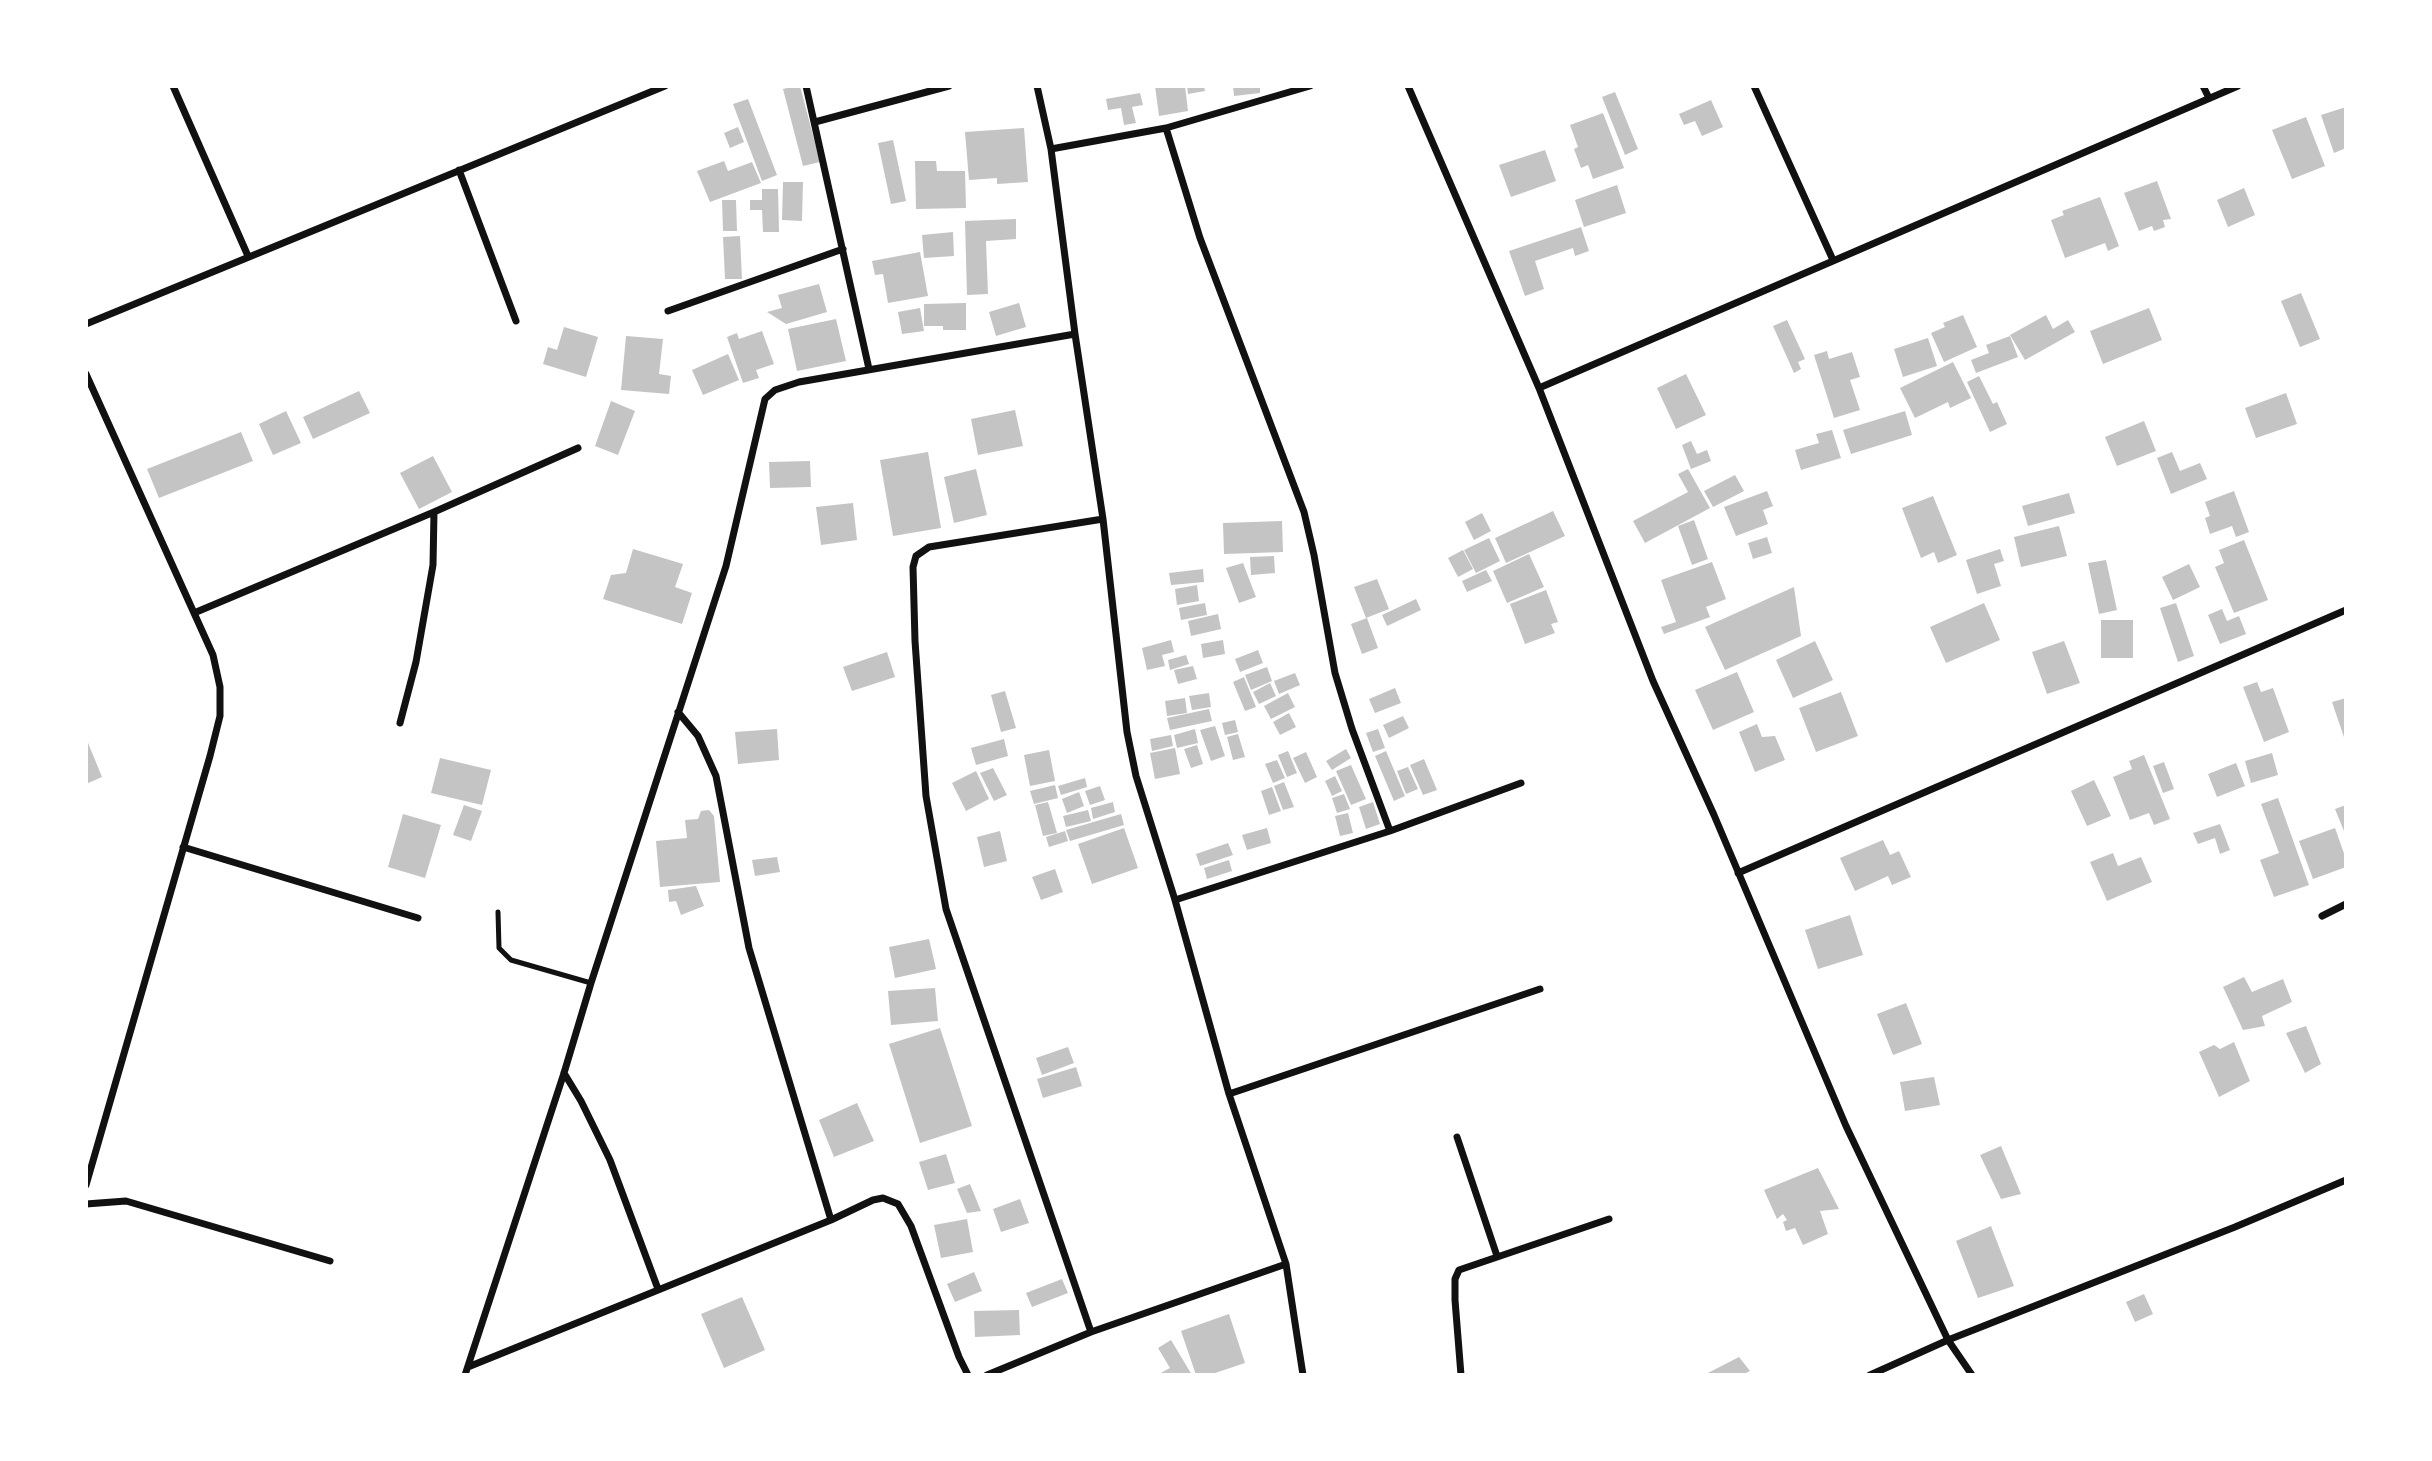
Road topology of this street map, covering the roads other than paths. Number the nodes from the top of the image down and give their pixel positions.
1 (173, 86) edge
2 (665, 86) edge
3 (806, 86) edge
4 (949, 86) edge
5 (1037, 86) edge
6 (1310, 86) edge
7 (1408, 86) edge
8 (1754, 86) edge
9 (2203, 86) edge
10 (2238, 86) edge
11 (2209, 98) junction
12 (815, 122) junction
13 (1166, 128) junction
14 (1051, 149) junction
15 (459, 170) junction
16 (843, 249) junction
17 (248, 256) junction
18 (1833, 260) junction
19 (668, 311) dead end
20 (516, 321) dead end
21 (86, 324) edge
22 (1075, 334) junction
23 (869, 369) junction
24 (86, 374) edge
25 (1539, 388) junction
26 (578, 448) dead end
27 (434, 512) junction
28 (1104, 519) junction
29 (2346, 610) edge
30 (194, 613) junction
31 (678, 712) junction
32 (401, 723) dead end
33 (1521, 783) dead end
34 (1390, 831) junction
35 (183, 848) junction
36 (1738, 873) junction
37 (1175, 900) junction
38 (2346, 904) edge
39 (498, 912) dead end
40 (2322, 916) dead end
41 (418, 918) dead end
42 (591, 983) junction
43 (1540, 989) dead end
44 (564, 1073) junction
45 (1229, 1094) junction
46 (1457, 1137) dead end
47 (2346, 1180) edge
48 (86, 1185) edge
49 (86, 1204) edge
50 (1609, 1219) dead end
51 (831, 1220) junction
52 (1497, 1256) junction
53 (330, 1261) dead end
54 (1286, 1264) junction
55 (658, 1289) junction
56 (1091, 1332) junction
57 (1948, 1340) junction
58 (466, 1371) edge
59 (968, 1375) edge
60 (987, 1375) edge
61 (1303, 1375) edge
62 (1461, 1375) edge
63 (1870, 1375) edge
64 (1972, 1375) edge

1 - 17 street
2 - 15 street
3 - 12 street
4 - 12 street
5 - 14 street
6 - 13 street
7 - 25 street
8 - 18 street
9 - 11 street
10 - 11 street
11 - 18 street
12 - 16 street
13 - 14 street
13 - 34 street
14 - 22 street
15 - 17 street
15 - 20 street
16 - 19 street
16 - 23 street
17 - 21 street
18 - 25 street
22 - 23 street
22 - 28 street
23 - 31 street
24 - 30 street
25 - 36 street
26 - 27 street
27 - 30 street
27 - 32 street
28 - 37 street
28 - 56 street
29 - 36 street
30 - 35 street
31 - 42 street
31 - 51 street
33 - 34 street
34 - 37 street
35 - 41 street
35 - 48 street
36 - 57 street
37 - 45 street
38 - 40 street
39 - 42 lane
42 - 44 street
43 - 45 street
44 - 55 street
44 - 58 street
45 - 54 street
46 - 52 street
47 - 57 street
49 - 53 street
50 - 52 street
51 - 55 street
51 - 59 street
52 - 62 street
54 - 56 street
54 - 61 street
55 - 58 street
56 - 60 street
57 - 63 street
57 - 64 street

